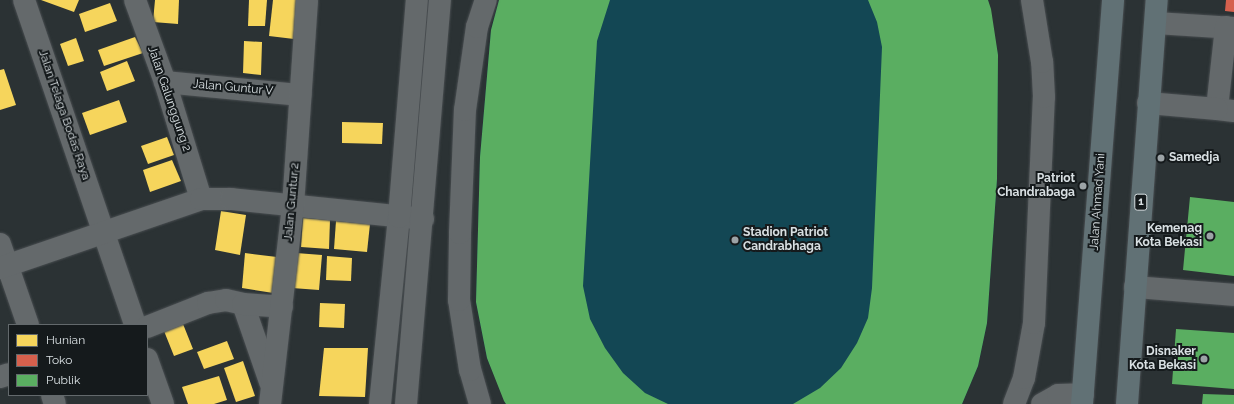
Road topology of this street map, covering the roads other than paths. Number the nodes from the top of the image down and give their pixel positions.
1 (24, 0) edge
2 (135, 0) edge
3 (308, 0) edge
4 (416, 0) edge
5 (440, 0) edge
6 (486, 0) edge
7 (1032, 0) edge
8 (1113, 0) edge
9 (1158, 0) edge
10 (1156, 23) junction
11 (1230, 28) edge
12 (165, 82) junction
13 (300, 95) junction
14 (1148, 103) junction
15 (1225, 110) edge
16 (201, 198) junction
17 (293, 206) junction
18 (399, 217) junction
19 (423, 219) junction
20 (104, 231) junction
21 (0, 244) edge
22 (4, 267) edge
23 (1135, 287) junction
24 (1234, 295) edge
25 (244, 304) junction
26 (282, 307) junction
27 (28, 324) edge
28 (135, 324) edge
29 (148, 326) edge
30 (148, 362) edge
31 (271, 396) edge
32 (1083, 399) edge
33 (163, 404) edge
34 (380, 404) edge
35 (406, 404) edge
36 (480, 404) edge
37 (1014, 404) edge
38 (1042, 404) edge
39 (1127, 404) edge

1 - 20 street, Jalan Telaga Bodas Raya
2 - 12 street, Jalan Galunggung 2
3 - 13 street, Jalan Guntur 2
4 - 18 street
5 - 19 street
6 - 36 street
7 - 37 street
8 - 32 highway, Jalan Ahmad Yani
9 - 10 highway, 1
10 - 11 street
10 - 14 highway, 1
11 - 15 street
12 - 13 street, Jalan Guntur V
12 - 16 street, Jalan Galunggung 2
13 - 17 street, Jalan Guntur 2
14 - 15 street
14 - 23 highway, 1
16 - 17 street
16 - 20 street
17 - 18 street
17 - 26 street, Jalan Guntur 2
18 - 19 street
18 - 34 street
19 - 35 street
20 - 22 street
20 - 28 street, Jalan Telaga Bodas Raya
21 - 22 street
22 - 27 street
23 - 24 street
23 - 39 highway, 1
25 - 26 street
25 - 29 street
25 - 31 street
26 - 31 street, Jalan Guntur 2
30 - 33 street
32 - 38 street

